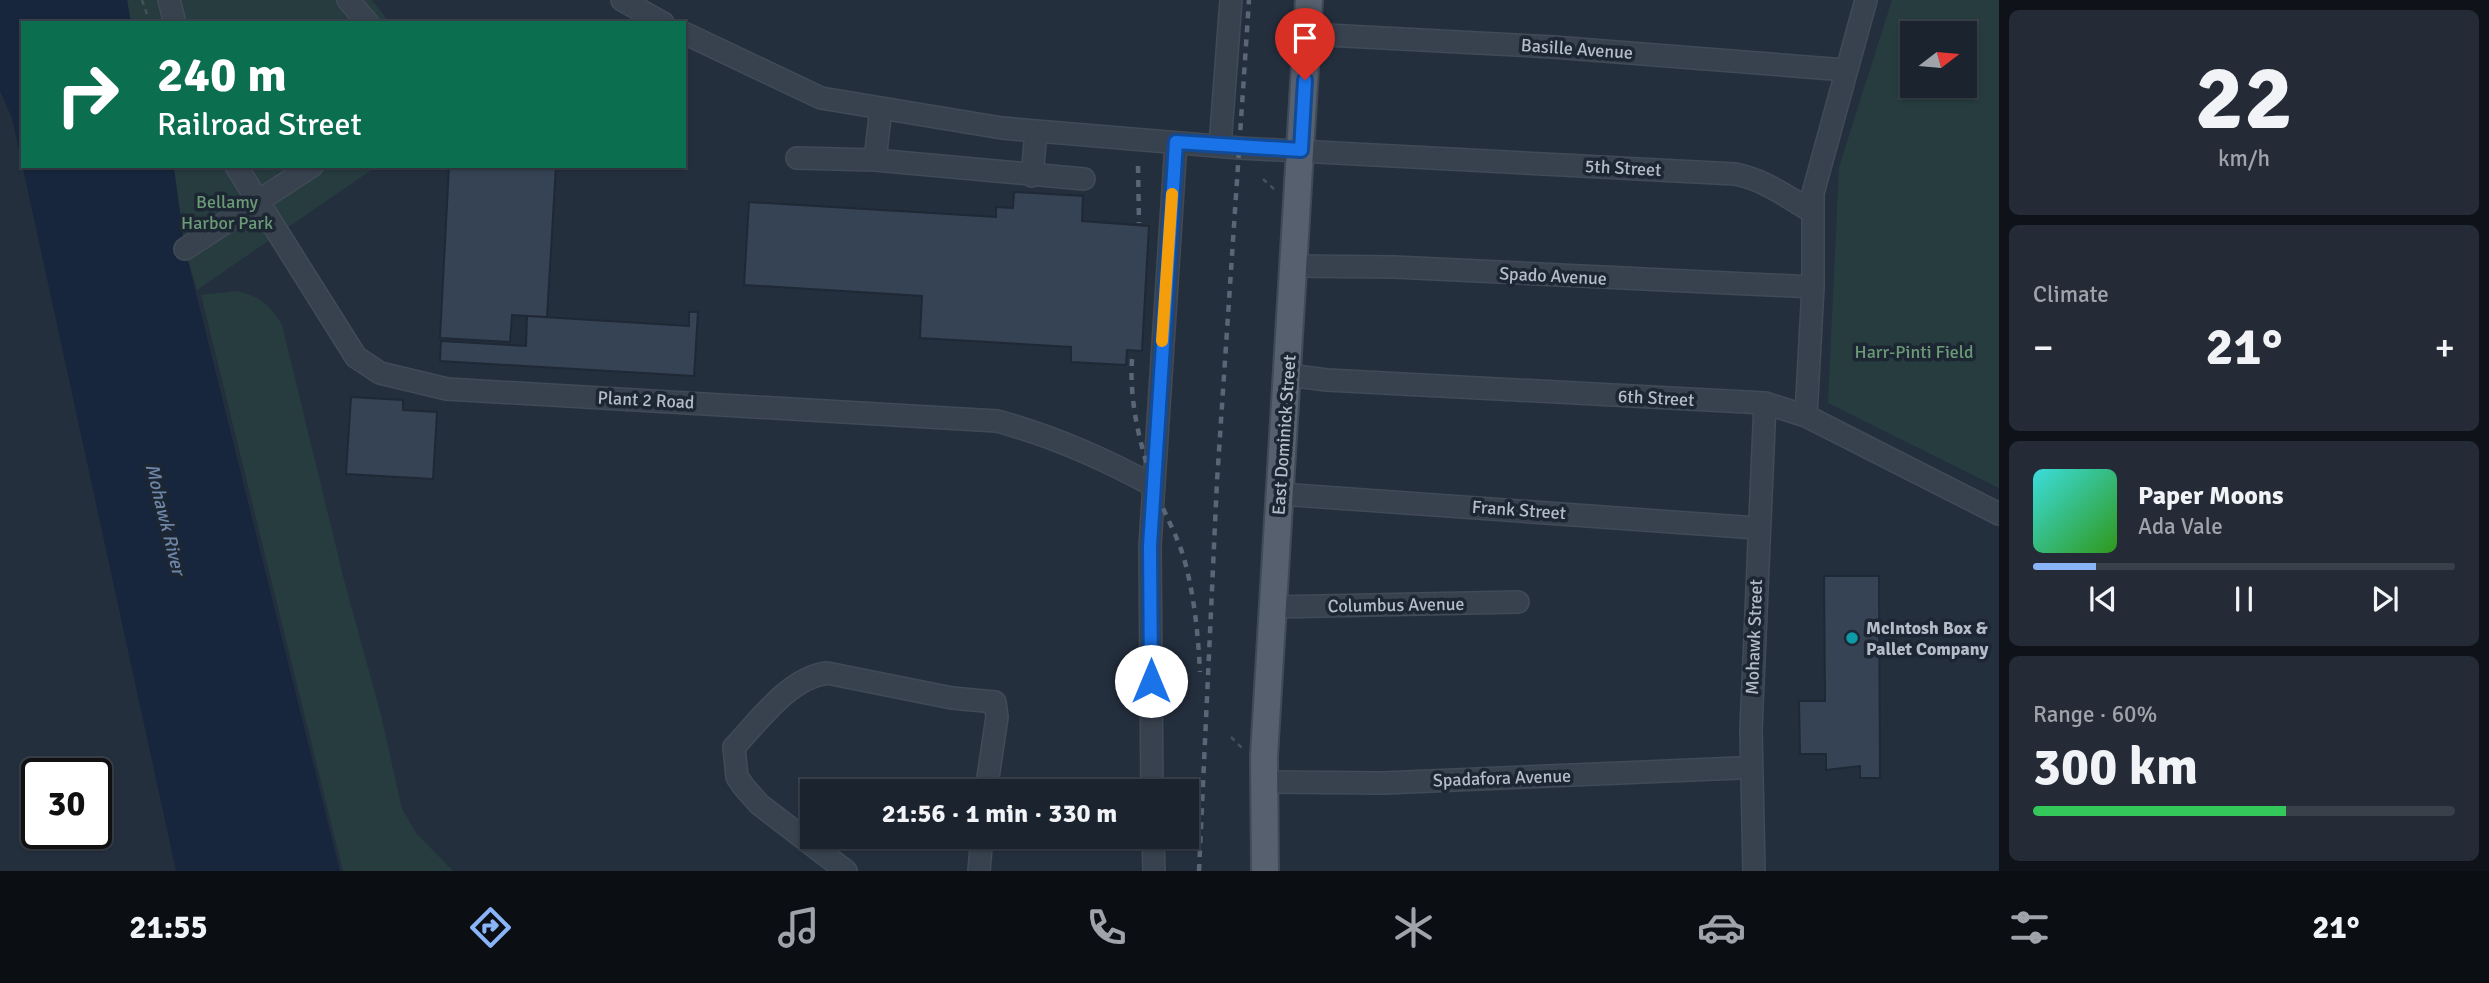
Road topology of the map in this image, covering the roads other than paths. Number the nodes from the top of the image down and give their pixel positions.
1 (169, 0) edge
2 (348, 0) edge
3 (622, 0) edge
4 (1231, 0) edge
5 (1309, 0) edge
6 (1866, 0) edge
7 (174, 21) edge
8 (366, 21) edge
9 (659, 21) edge
10 (686, 34) edge
11 (1307, 34) junction
12 (1846, 70) junction
13 (881, 108) junction
14 (1036, 132) junction
15 (1176, 142) junction
16 (1220, 146) junction
17 (1301, 150) junction
18 (797, 158) dead end
19 (875, 160) junction
20 (237, 168) edge
21 (309, 168) edge
22 (1032, 176) junction
23 (1084, 179) dead end
24 (258, 201) junction
25 (1812, 212) junction
26 (185, 249) dead end
27 (1294, 266) junction
28 (1813, 287) junction
29 (1288, 374) junction
30 (1765, 403) junction
31 (1806, 416) junction
32 (1154, 486) junction
33 (1280, 494) junction
34 (1999, 514) edge
35 (1757, 528) junction
36 (1518, 602) dead end
37 (1273, 607) junction
38 (1739, 768) dead end
39 (988, 779) edge
40 (1152, 779) edge
41 (1264, 782) junction
42 (800, 836) edge
43 (817, 849) edge
44 (981, 849) edge
45 (1153, 849) edge
46 (846, 871) edge
47 (979, 871) edge
48 (1154, 871) edge
49 (1265, 871) edge
50 (1754, 871) edge

1 - 7 street
2 - 8 street
3 - 9 street
4 - 16 street
5 - 11 main road, East Dominick Street
6 - 12 street
10 - 13 street, 5th Street
11 - 12 street, Basille Avenue
11 - 17 main road, East Dominick Street
12 - 25 street
13 - 14 street, 5th Street
13 - 19 street
14 - 15 street, 5th Street
14 - 22 street
15 - 16 street, 5th Street
15 - 32 street
16 - 17 street, 5th Street
17 - 25 street, 5th Street
17 - 27 main road, East Dominick Street
18 - 19 street
19 - 22 street
20 - 24 street, Plant 2 Road
21 - 24 street
22 - 23 street
24 - 26 street
24 - 32 street, Plant 2 Road
25 - 28 street
27 - 28 street, Spado Avenue
27 - 29 main road, East Dominick Street
28 - 31 street
29 - 30 street, 6th Street
29 - 33 main road, East Dominick Street
30 - 31 street, 6th Street
30 - 35 street, Mohawk Street
31 - 34 street, 6th Street
32 - 40 street
33 - 35 street, Frank Street
33 - 37 main road, East Dominick Street
35 - 50 street, Mohawk Street
36 - 37 street, Columbus Avenue
37 - 41 main road, East Dominick Street
38 - 41 street, Spadafora Avenue
39 - 42 street
41 - 49 main road, East Dominick Street
43 - 46 street
44 - 47 street
45 - 48 street

